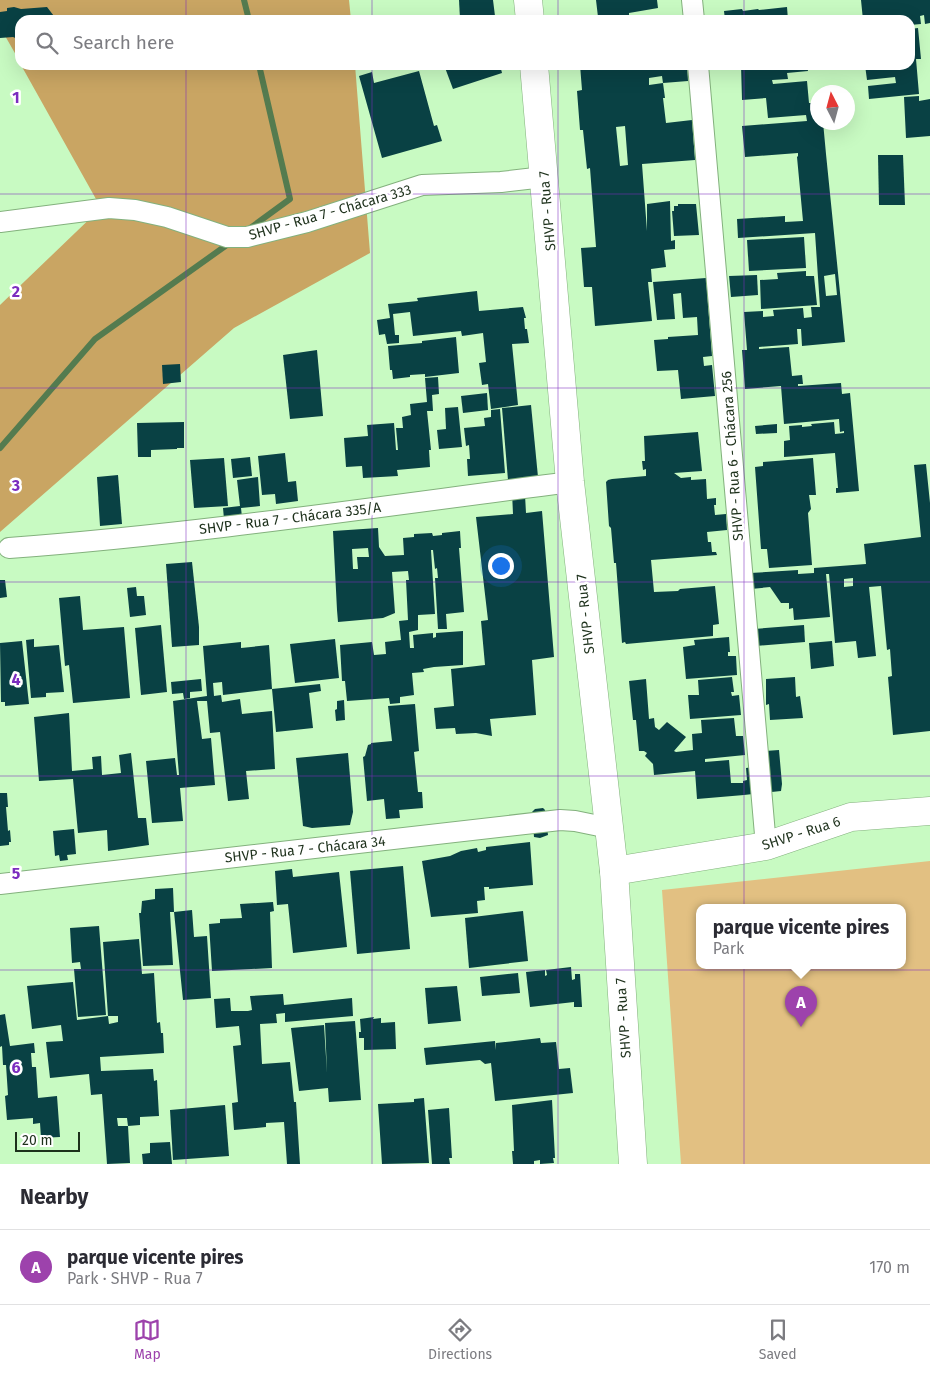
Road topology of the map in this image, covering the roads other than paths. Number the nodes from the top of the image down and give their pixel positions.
1 (528, 0) edge
2 (692, 0) edge
3 (530, 15) edge
4 (694, 15) edge
5 (534, 70) edge
6 (698, 70) edge
7 (544, 177) junction
8 (0, 222) edge
9 (570, 482) junction
10 (9, 548) dead end
11 (930, 811) edge
12 (609, 828) junction
13 (766, 846) junction
14 (614, 871) junction
15 (0, 884) edge
16 (633, 1164) edge

1 - 3 street
2 - 4 street
5 - 7 street, SHVP - Rua 7
6 - 13 street, SHVP - Rua 6 - Chácara 256
7 - 8 street, SHVP - Rua 7 - Chácara 333
7 - 9 street, SHVP - Rua 7
9 - 10 street, SHVP - Rua 7 - Chácara 335/A
9 - 12 street, SHVP - Rua 7
11 - 13 street, SHVP - Rua 6
12 - 14 street, SHVP - Rua 7
12 - 15 street, SHVP - Rua 7 - Chácara 34
13 - 14 street, SHVP - Rua 6
14 - 16 street, SHVP - Rua 7

